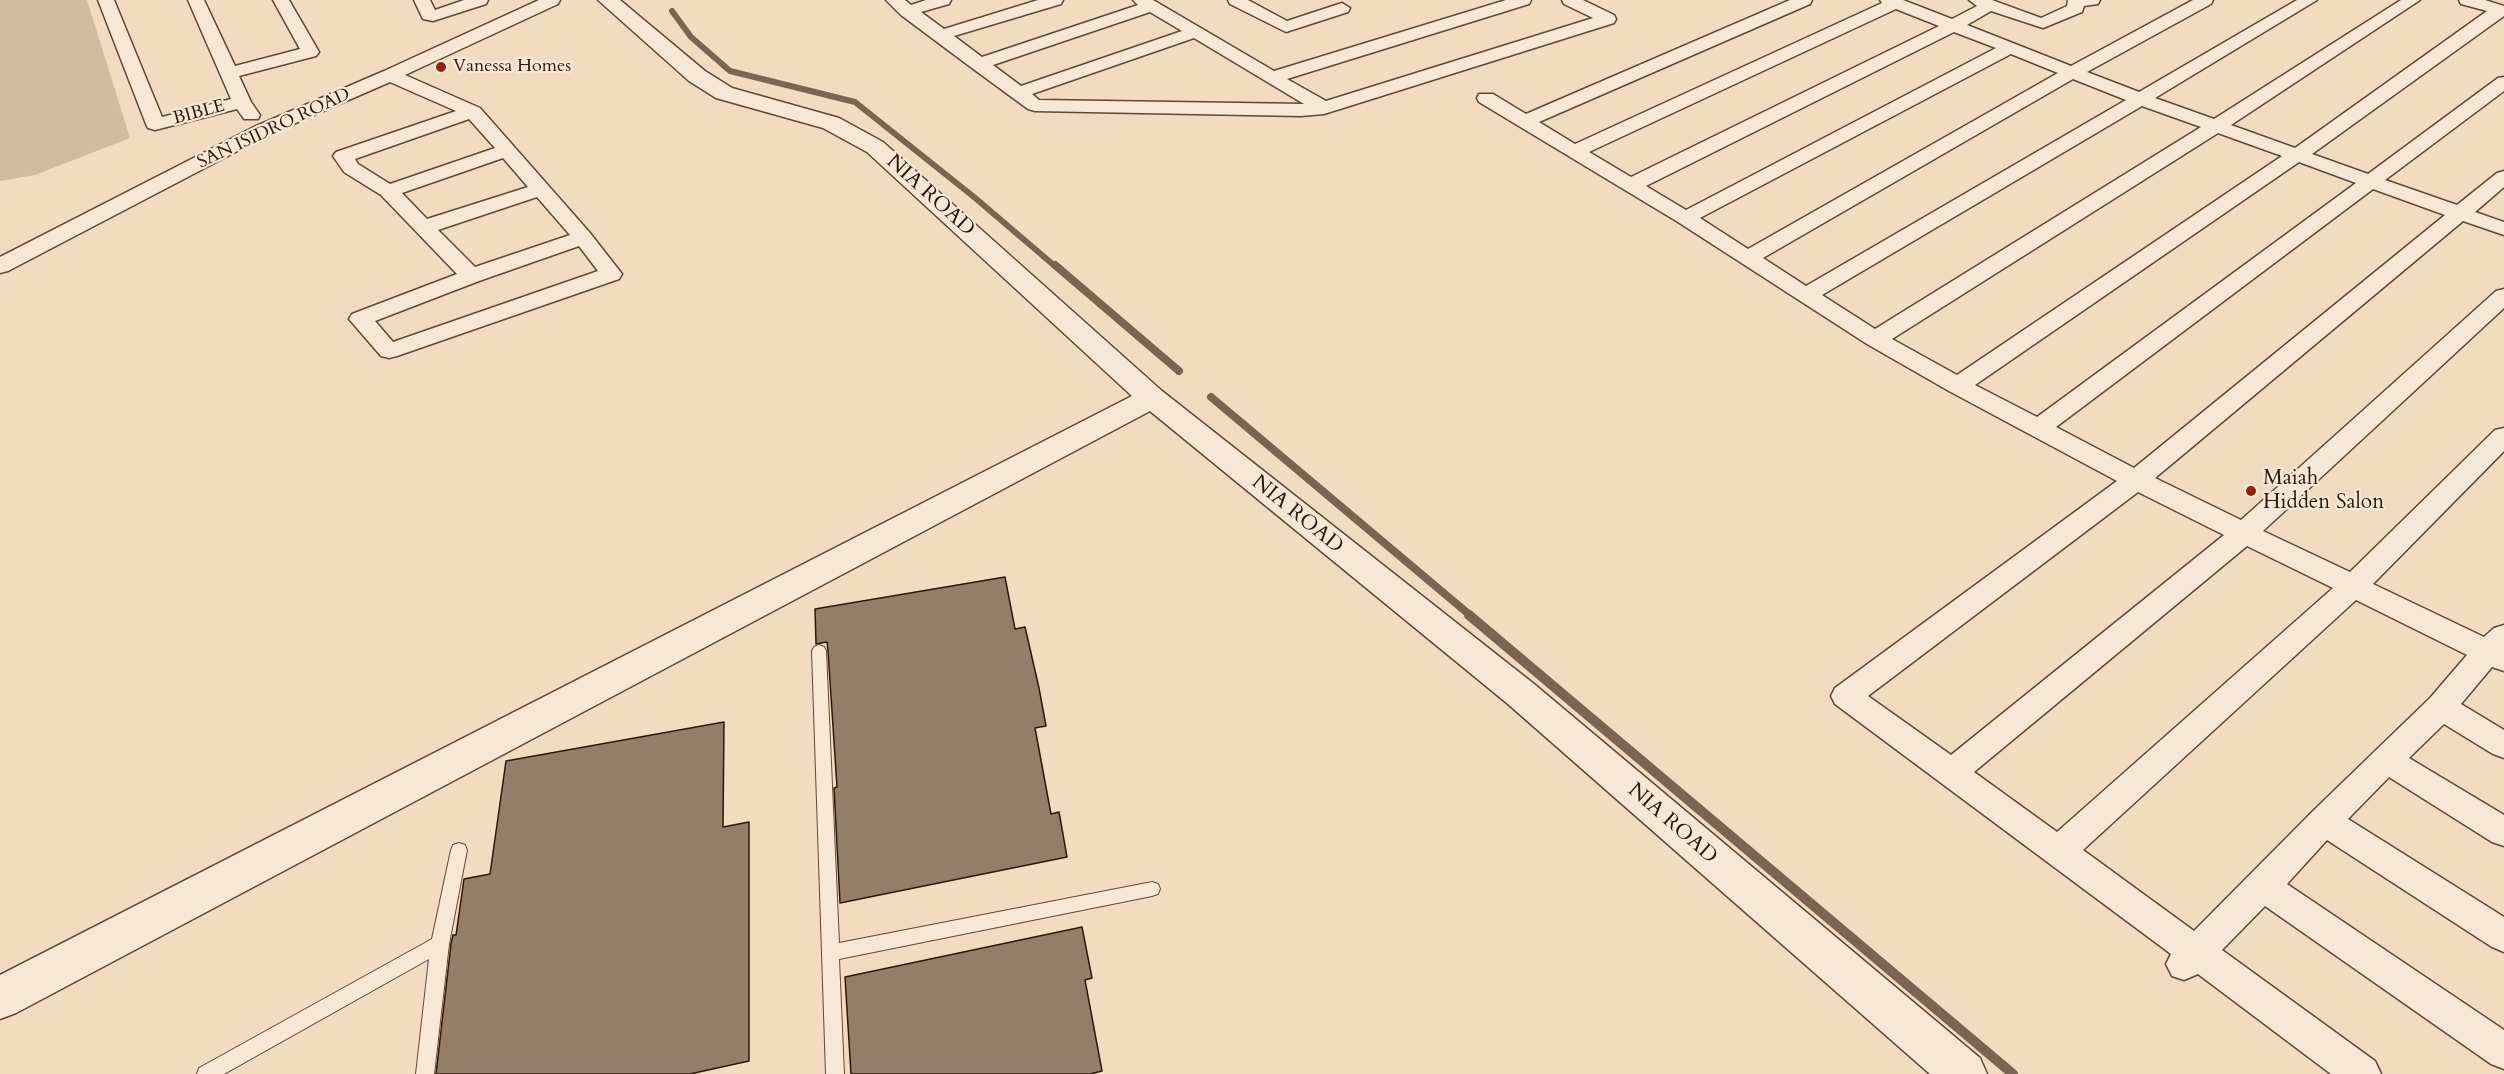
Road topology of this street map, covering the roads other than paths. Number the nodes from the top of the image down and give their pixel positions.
1 (106, 0) edge
2 (196, 0) edge
3 (281, 0) edge
4 (423, 0) edge
5 (480, 0) edge
6 (552, 0) edge
7 (608, 0) edge
8 (942, 0) edge
9 (1055, 0) edge
10 (1236, 0) edge
11 (1523, 0) edge
12 (1569, 0) edge
13 (1804, 0) edge
14 (2092, 0) edge
15 (2205, 0) edge
16 (2309, 0) edge
17 (2412, 0) edge
18 (2467, 0) edge
19 (1891, 1) edge
20 (2069, 2) edge
21 (1147, 3) edge
22 (1982, 3) edge
23 (1334, 4) edge
24 (900, 6) edge
25 (2502, 10) edge
26 (1360, 18) dead end
27 (1954, 25) junction
28 (1196, 32) junction
29 (941, 35) junction
30 (2012, 47) junction
31 (978, 64) junction
32 (230, 73) junction
33 (2071, 73) junction
34 (390, 75) junction
35 (1274, 76) junction
36 (2504, 82) edge
37 (1018, 93) junction
38 (1486, 98) dead end
39 (2140, 99) junction
40 (242, 102) junction
41 (1324, 108) junction
42 (473, 112) junction
43 (1525, 121) junction
44 (2216, 126) junction
45 (261, 131) junction
46 (506, 151) junction
47 (1575, 152) junction
48 (2297, 155) junction
49 (2504, 177) edge
50 (2368, 181) junction
51 (1631, 185) junction
52 (541, 189) junction
53 (388, 190) junction
54 (2460, 213) junction
55 (1685, 218) junction
56 (425, 227) junction
57 (2504, 230) edge
58 (584, 237) junction
59 (1747, 258) junction
60 (0, 266) edge
61 (471, 276) junction
62 (1806, 295) junction
63 (2504, 296) edge
64 (1875, 339) junction
65 (1958, 386) junction
66 (1152, 399) junction
67 (2039, 428) junction
68 (2504, 436) edge
69 (2136, 480) junction
70 (2244, 533) junction
71 (2352, 587) junction
72 (2498, 649) edge
73 (819, 651) dead end
74 (2440, 707) junction
75 (2504, 745) edge
76 (2387, 760) junction
77 (1950, 774) junction
78 (2324, 821) junction
79 (2504, 832) edge
80 (459, 850) dead end
81 (2059, 851) junction
82 (2263, 886) junction
83 (1152, 889) dead end
84 (2504, 936) edge
85 (440, 944) junction
86 (830, 953) junction
87 (2190, 958) junction
88 (0, 998) edge
89 (2504, 1051) edge
90 (1951, 1070) edge
91 (206, 1074) edge
92 (425, 1074) edge
93 (835, 1074) edge
94 (2362, 1074) edge

1 - 40 street, BIBLE
2 - 32 street
3 - 32 street
4 - 5 street
6 - 34 street, SAN ISIDRO ROAD
7 - 66 street, NIA ROAD
8 - 24 street
9 - 29 street
10 - 23 street
11 - 35 street
12 - 41 street
13 - 43 street
14 - 20 street
15 - 33 street
16 - 39 street
17 - 44 street
18 - 25 street
19 - 27 street
19 - 47 street
20 - 22 street
21 - 28 street
21 - 31 street
22 - 27 street
23 - 26 street
24 - 29 street
25 - 48 street
27 - 30 street
27 - 51 street
28 - 35 street
28 - 37 street
29 - 31 street
30 - 33 street
30 - 55 street
31 - 37 street
32 - 40 street
33 - 39 street
33 - 59 street
34 - 42 street
34 - 45 street, SAN ISIDRO ROAD
35 - 41 street
36 - 50 street
37 - 41 street
38 - 43 street
39 - 44 street
39 - 62 street
40 - 45 street
42 - 46 street
42 - 53 street
43 - 47 street
44 - 48 street
44 - 64 street
45 - 60 street, SAN ISIDRO ROAD
46 - 52 street
46 - 53 street
47 - 51 street
48 - 50 street
48 - 65 street
49 - 54 street
50 - 54 street
50 - 67 street
51 - 55 street
52 - 56 street
52 - 58 street
53 - 56 street
54 - 57 street
54 - 69 street
55 - 59 street
56 - 61 street
58 - 61 street
58 - 61 street
59 - 62 street
62 - 64 street
63 - 70 street
64 - 65 street
65 - 67 street
66 - 88 street
66 - 90 street, NIA ROAD
67 - 69 street
68 - 71 street
69 - 70 street
69 - 77 street
70 - 71 street
70 - 77 street
71 - 72 street
71 - 81 street
72 - 74 street
73 - 86 lane
74 - 75 street
74 - 76 street
76 - 78 street
76 - 79 street
77 - 81 street
78 - 82 street
78 - 84 street
80 - 85 lane
81 - 87 street
82 - 87 street
82 - 89 street
83 - 86 lane
85 - 91 lane
85 - 92 lane
86 - 93 lane
87 - 94 street

